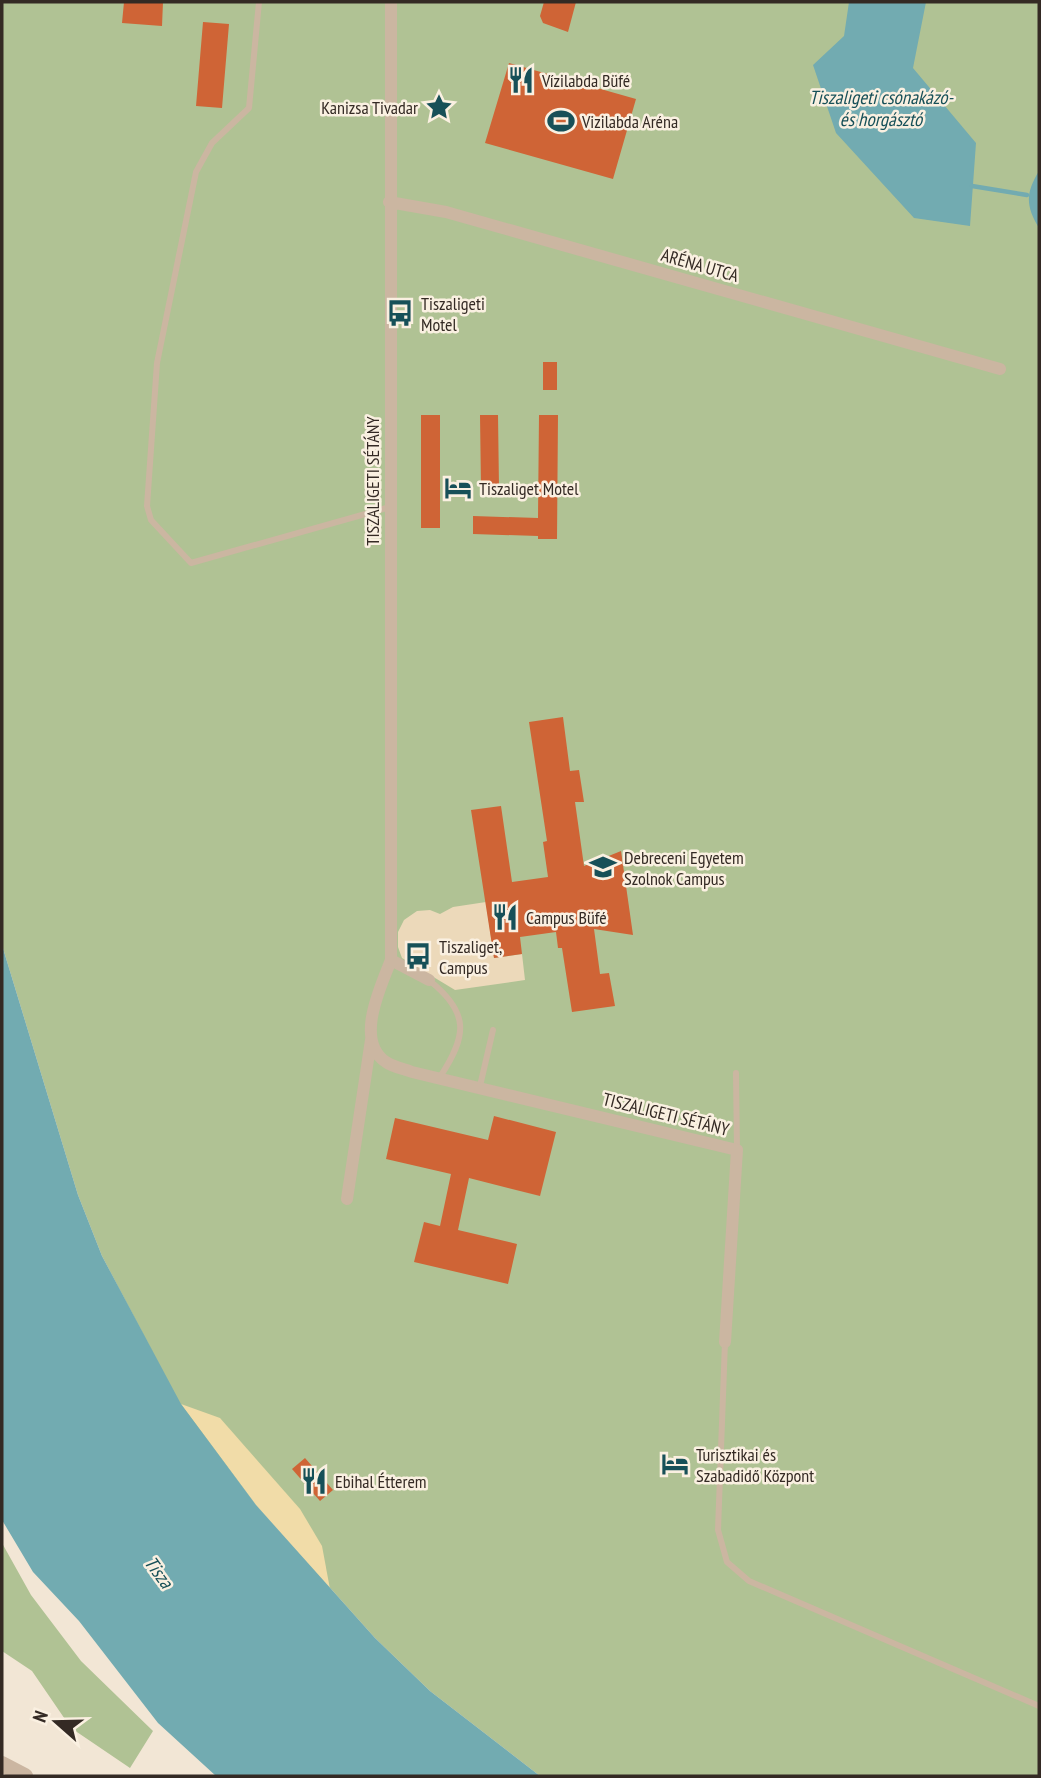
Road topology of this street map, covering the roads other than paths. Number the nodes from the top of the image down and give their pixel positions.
1 (259, 2) edge
2 (391, 2) edge
3 (389, 202) junction
4 (1000, 369) dead end
5 (390, 507) junction
6 (391, 960) junction
7 (429, 980) joint
8 (493, 1030) dead end
9 (371, 1040) junction
10 (736, 1073) dead end
11 (440, 1077) junction
12 (480, 1086) junction
13 (737, 1150) junction
14 (348, 1199) dead end
15 (725, 1342) joint
16 (1039, 1706) edge
17 (2, 1764) edge
18 (25, 1776) edge

1 - 5 lane
2 - 3 street, TISZALIGETI SÉTÁNY
3 - 4 street, ARÉNA UTCA
3 - 5 street, TISZALIGETI SÉTÁNY
5 - 6 street, TISZALIGETI SÉTÁNY
6 - 7 street
6 - 9 street, TISZALIGETI SÉTÁNY
7 - 11 lane
8 - 12 lane
9 - 11 street, TISZALIGETI SÉTÁNY
9 - 14 street, TISZALIGETI SÉTÁNY
10 - 13 lane
11 - 12 street, TISZALIGETI SÉTÁNY
12 - 13 street, TISZALIGETI SÉTÁNY
13 - 15 street, TISZALIGETI SÉTÁNY
15 - 16 lane
17 - 18 street

